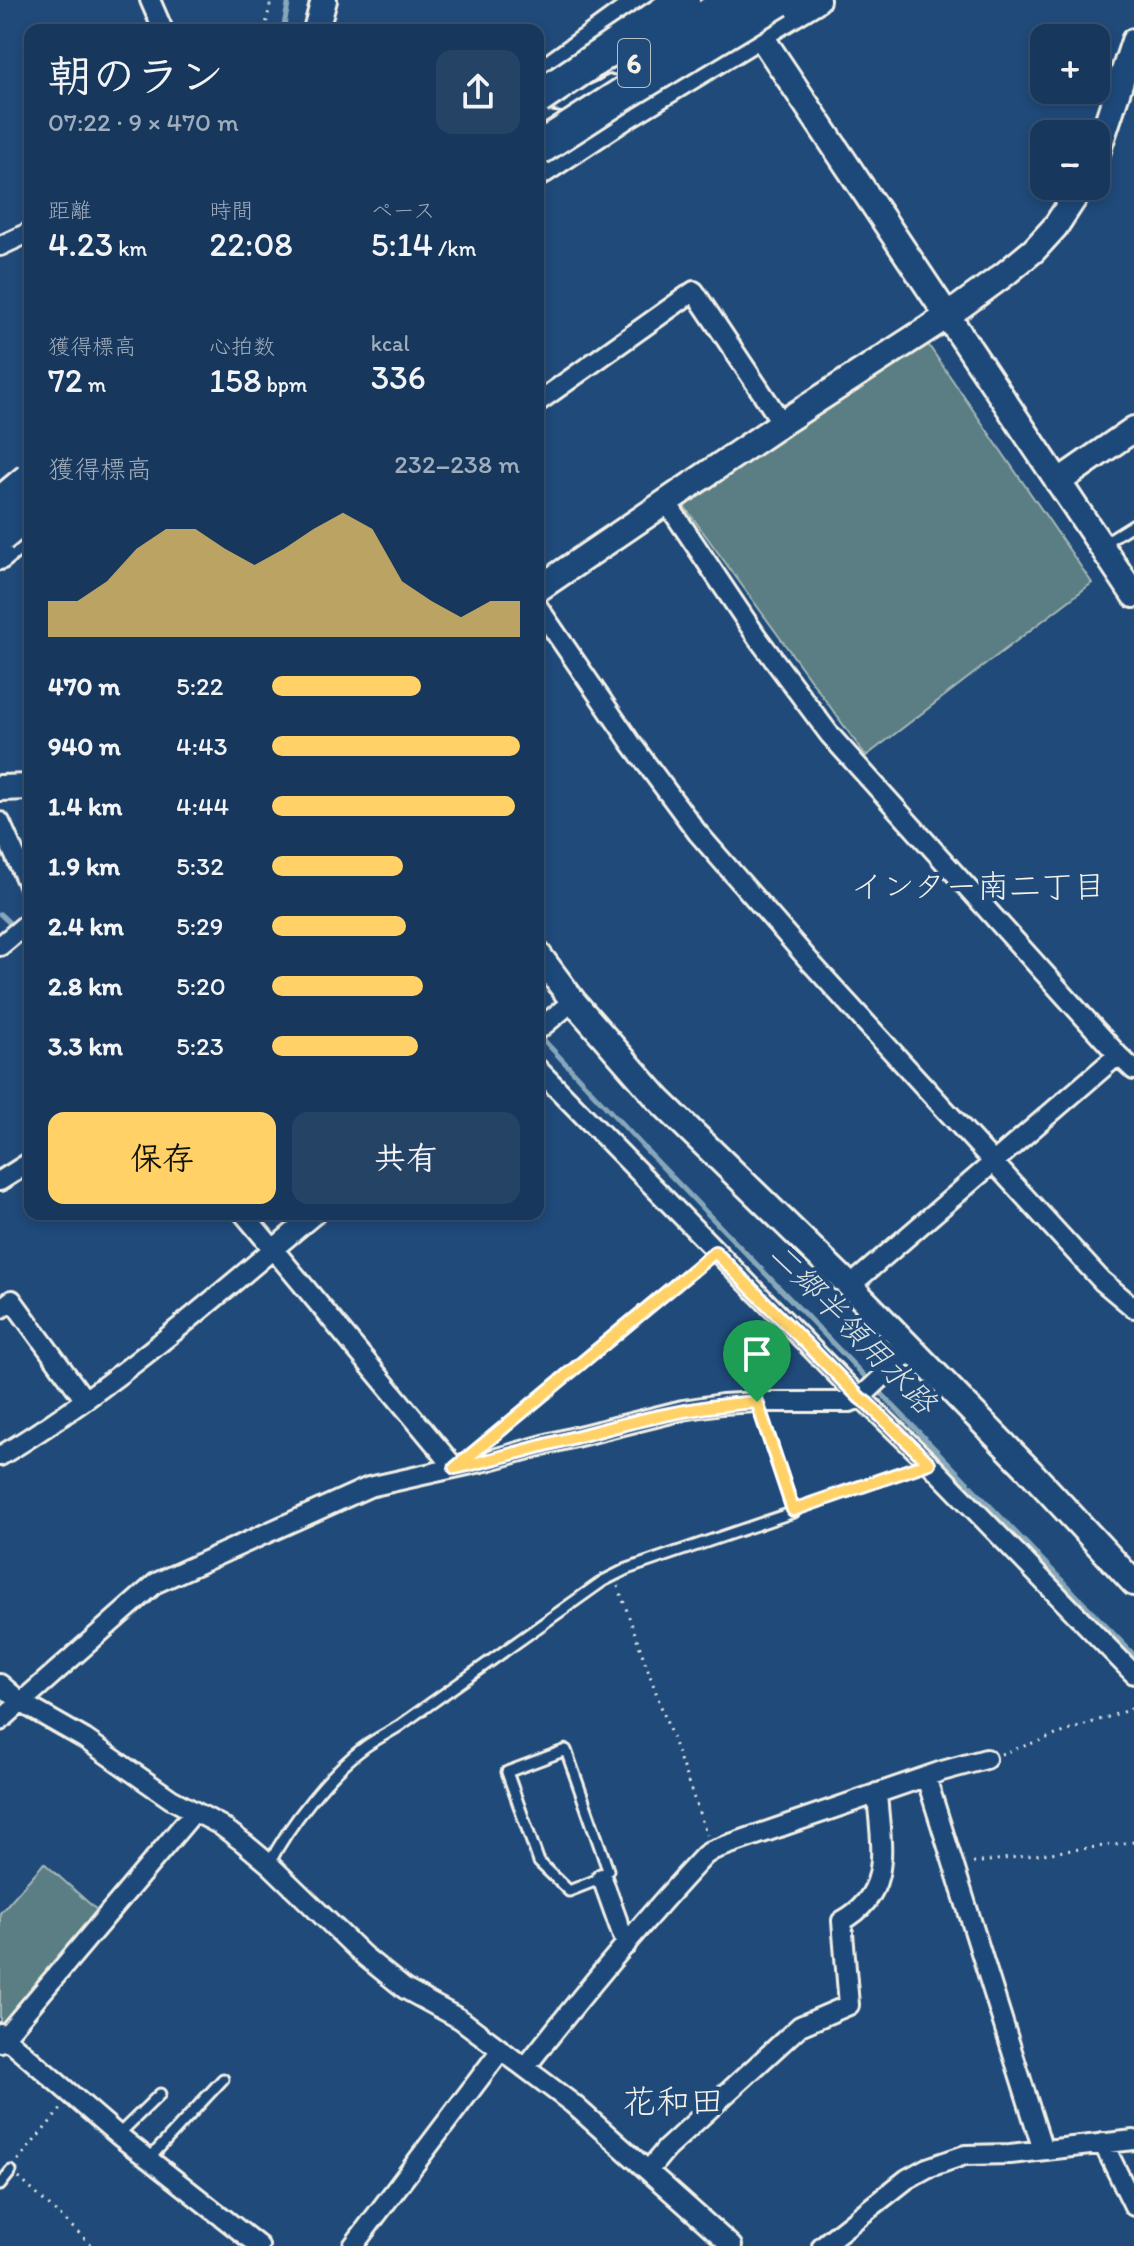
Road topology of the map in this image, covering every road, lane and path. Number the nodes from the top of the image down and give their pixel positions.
1 (150, 0) edge
2 (271, 0) edge
3 (324, 0) edge
4 (643, 0) edge
5 (683, 0) edge
6 (732, 0) edge
7 (779, 0) edge
8 (817, 0) edge
9 (160, 24) edge
10 (266, 24) edge
11 (318, 24) edge
12 (760, 35) junction
13 (1134, 41) edge
14 (544, 72) edge
15 (544, 93) edge
16 (544, 98) edge
17 (1108, 120) edge
18 (544, 125) edge
19 (544, 161) edge
20 (544, 162) edge
21 (1074, 200) edge
22 (24, 235) edge
23 (0, 246) edge
24 (946, 317) junction
25 (544, 398) edge
26 (782, 423) junction
27 (1134, 429) edge
28 (24, 467) edge
29 (1058, 482) junction
30 (24, 484) edge
31 (0, 489) edge
32 (667, 503) junction
33 (0, 504) edge
34 (1134, 524) edge
35 (24, 526) edge
36 (24, 530) edge
37 (1100, 545) junction
38 (0, 557) edge
39 (544, 585) edge
40 (1134, 595) edge
41 (544, 616) edge
42 (24, 787) edge
43 (0, 788) edge
44 (0, 822) edge
45 (24, 876) edge
46 (24, 926) edge
47 (0, 946) edge
48 (544, 967) edge
49 (564, 1009) junction
50 (544, 1025) edge
51 (1118, 1055) junction
52 (1134, 1070) edge
53 (544, 1075) edge
54 (993, 1161) junction
55 (24, 1166) edge
56 (0, 1181) edge
57 (249, 1220) edge
58 (308, 1220) edge
59 (274, 1249) junction
60 (715, 1252) junction
61 (850, 1286) junction
62 (1134, 1308) edge
63 (0, 1309) edge
64 (903, 1357) junction
65 (860, 1398) junction
66 (85, 1400) junction
67 (757, 1402) junction
68 (0, 1456) edge
69 (929, 1463) junction
70 (455, 1468) junction
71 (793, 1510) junction
72 (614, 1575) junction
73 (1134, 1583) edge
74 (1134, 1674) edge
75 (0, 1684) edge
76 (22, 1703) junction
77 (1134, 1708) edge
78 (0, 1721) edge
79 (986, 1759) joint
80 (926, 1777) junction
81 (877, 1793) junction
82 (194, 1812) junction
83 (1134, 1842) edge
84 (713, 1850) junction
85 (269, 1864) junction
86 (953, 1865) junction
87 (602, 1878) junction
88 (626, 1945) junction
89 (1, 2037) edge
90 (501, 2050) junction
91 (525, 2068) junction
92 (223, 2079) dead end
93 (160, 2094) dead end
94 (72, 2096) junction
95 (118, 2135) junction
96 (1134, 2140) edge
97 (1103, 2143) junction
98 (1043, 2150) junction
99 (148, 2160) junction
100 (11, 2171) junction
101 (648, 2171) junction
102 (0, 2185) edge
103 (1134, 2206) edge
104 (839, 2232) junction
105 (93, 2246) edge
106 (259, 2246) edge
107 (353, 2246) edge
108 (732, 2246) edge
109 (822, 2246) edge
110 (853, 2246) edge

1 - 9 street
2 - 10 path
3 - 11 street
4 - 14 street
5 - 15 highway, 6, bridge
6 - 18 highway, 6, bridge
7 - 19 highway, bridge
8 - 12 street
12 - 16 street
12 - 20 street
12 - 24 street
13 - 17 street
21 - 24 street
22 - 23 street
24 - 26 street
24 - 29 street
25 - 26 street
26 - 32 street
27 - 29 street
28 - 31 street
29 - 37 street
30 - 33 highway, bridge
31 - 35 street
32 - 39 street
32 - 51 street
34 - 37 lane
36 - 38 street
37 - 40 street
41 - 54 street
42 - 43 street
44 - 45 street
46 - 47 street
48 - 49 street
49 - 50 street
49 - 61 street
51 - 52 street
51 - 54 street
53 - 60 street
54 - 61 street
54 - 62 street
55 - 56 street
57 - 59 street
58 - 59 street
59 - 66 street
59 - 70 street
60 - 65 street
60 - 70 path
61 - 64 street
63 - 66 street
64 - 65 street
64 - 73 street
65 - 67 street
65 - 69 street
66 - 68 street
67 - 70 street
67 - 71 lane
69 - 71 path
69 - 74 street
70 - 76 street
71 - 72 lane
72 - 84 path
72 - 85 lane
75 - 76 street
76 - 78 street
76 - 82 street
77 - 79 path
79 - 80 street
80 - 81 street
80 - 86 street
81 - 84 street
81 - 101 street
82 - 85 street
82 - 89 street
83 - 86 path
84 - 88 street
85 - 90 street
86 - 98 street
87 - 87 lane
87 - 88 street
88 - 91 street
89 - 94 street
90 - 91 street
90 - 107 street
91 - 101 street
92 - 99 lane
93 - 95 lane
94 - 95 street
94 - 100 path
95 - 99 street
96 - 97 street
97 - 98 street
97 - 103 street
98 - 104 street
99 - 106 street
100 - 102 lane
100 - 105 path
101 - 108 street
104 - 109 street
104 - 110 street

